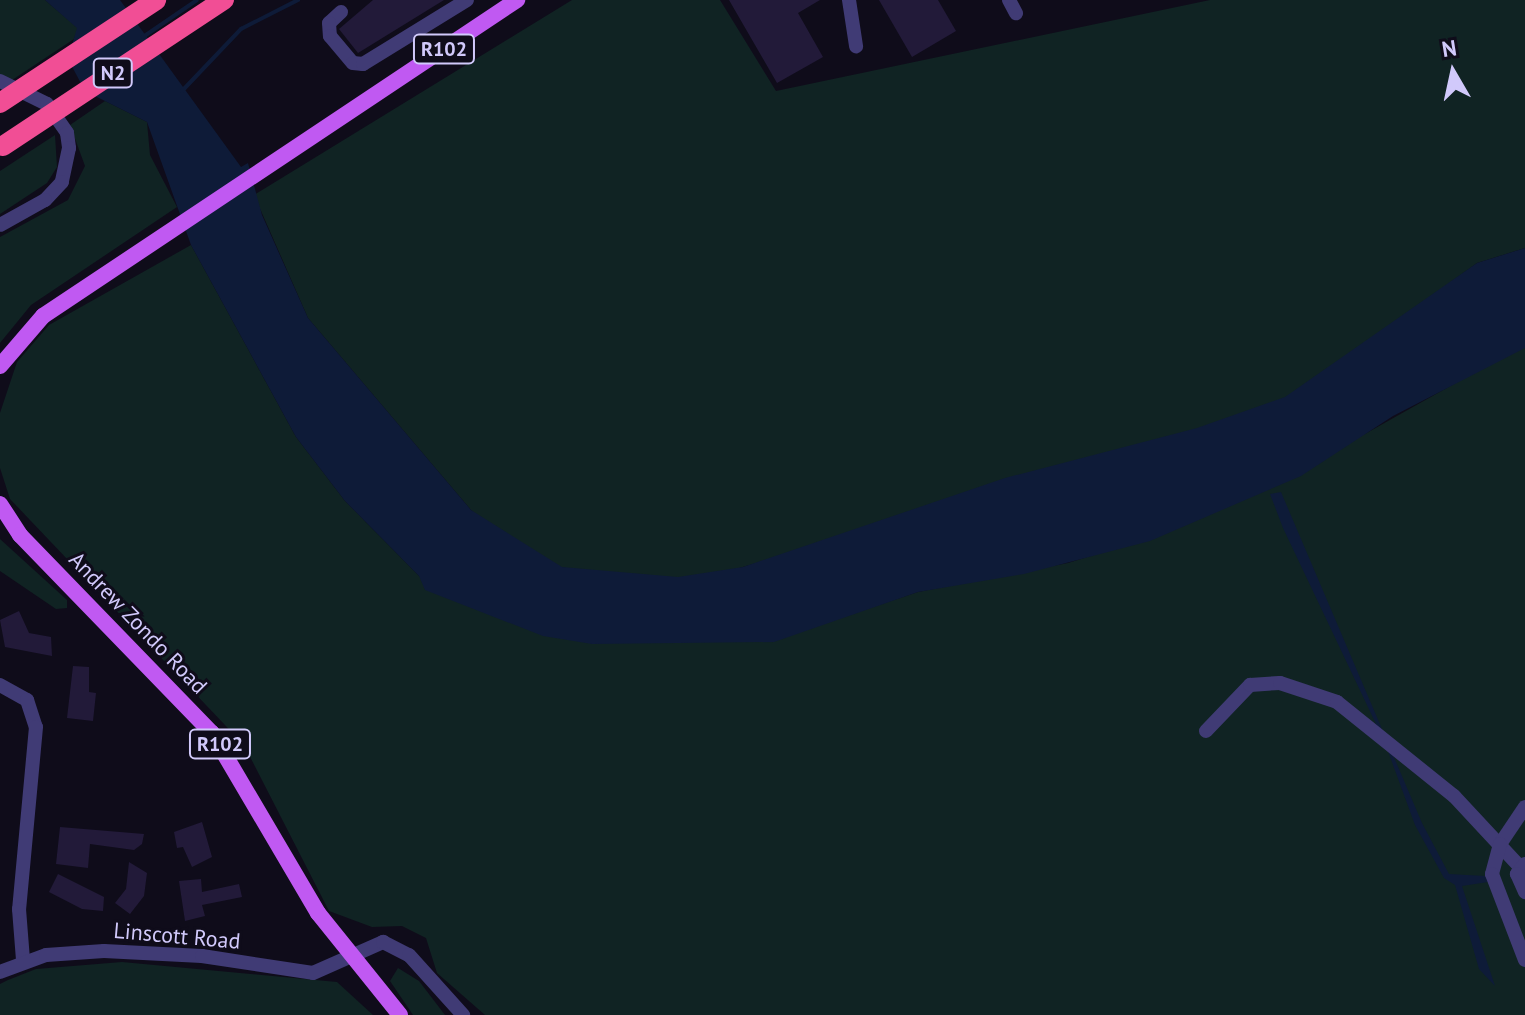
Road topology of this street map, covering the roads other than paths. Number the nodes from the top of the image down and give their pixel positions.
1 (156, 0) edge
2 (224, 0) edge
3 (467, 0) edge
4 (517, 0) edge
5 (849, 0) edge
6 (341, 12) dead end
7 (856, 46) dead end
8 (0, 81) edge
9 (0, 103) edge
10 (3, 146) dead end
11 (0, 225) edge
12 (0, 366) edge
13 (0, 504) edge
14 (0, 523) edge
15 (20, 535) junction
16 (0, 685) edge
17 (1206, 731) dead end
18 (1525, 807) edge
19 (1500, 844) junction
20 (1522, 866) edge
21 (1525, 892) edge
22 (349, 956) junction
23 (23, 960) junction
24 (1525, 960) edge
25 (0, 972) edge
26 (400, 1015) edge
27 (463, 1015) edge

1 - 9 highway, N2, bridge
2 - 10 highway, N2, bridge
3 - 6 street
4 - 12 main road, R102
5 - 7 street
8 - 11 street
13 - 15 main road, Andrew Zondo Road / R102
14 - 15 main road
15 - 22 main road, Andrew Zondo Road / R102
16 - 23 street
17 - 19 street
18 - 19 street
19 - 20 street
19 - 24 street
20 - 21 street
22 - 23 street, Linscott Road
22 - 26 main road, Andrew Zondo Road / R102
22 - 27 street, Linscott Road
23 - 25 street, Linscott Road

